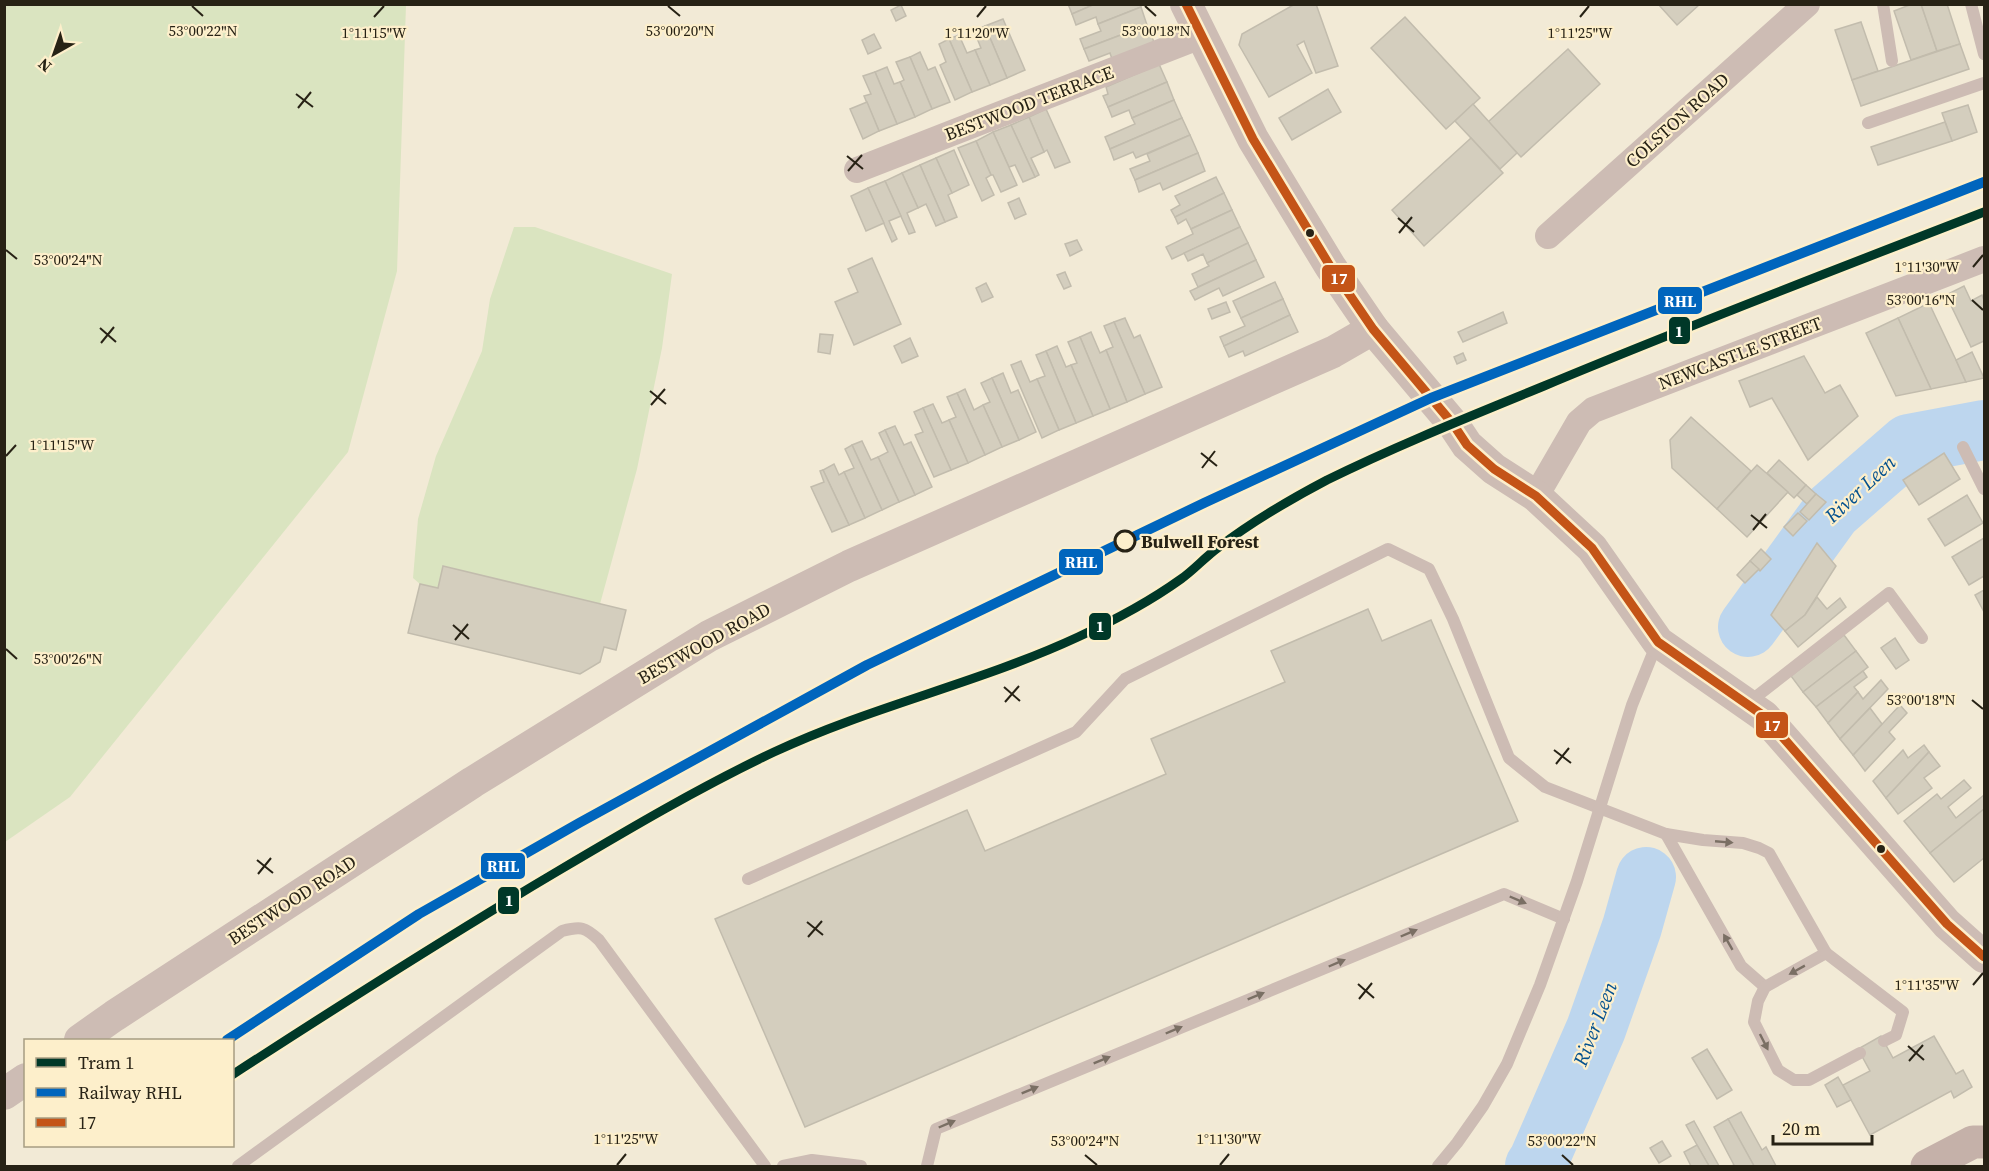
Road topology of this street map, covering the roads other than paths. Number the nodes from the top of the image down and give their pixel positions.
1 (1186, 4) edge
2 (1807, 4) edge
3 (1883, 4) edge
4 (1971, 4) edge
5 (1201, 36) junction
6 (1984, 54) edge
7 (1892, 61) dead end
8 (1984, 83) edge
9 (1868, 123) dead end
10 (857, 170) dead end
11 (1548, 236) dead end
12 (1984, 259) edge
13 (1373, 329) junction
14 (1963, 447) dead end
15 (1984, 489) edge
16 (1536, 496) junction
17 (1922, 638) dead end
18 (1658, 642) junction
19 (1747, 704) junction
20 (1599, 809) junction
21 (1666, 834) junction
22 (748, 879) dead end
23 (1563, 919) junction
24 (1826, 953) junction
25 (1984, 957) edge
26 (1765, 987) junction
27 (83, 1039) edge
28 (1884, 1041) dead end
29 (1860, 1053) dead end
30 (24, 1080) edge
31 (4, 1094) edge
32 (1981, 1137) edge
33 (238, 1167) edge
34 (765, 1167) edge
35 (783, 1167) edge
36 (861, 1167) edge
37 (927, 1167) edge
38 (1438, 1167) edge
39 (1927, 1167) edge

1 - 5 street
2 - 11 street, COLSTON ROAD
3 - 7 lane
4 - 6 lane
5 - 10 street, BESTWOOD TERRACE
5 - 13 street
8 - 9 lane
12 - 16 street, NEWCASTLE STREET
13 - 16 street
13 - 27 street, BESTWOOD ROAD
14 - 15 lane
16 - 18 street
17 - 19 lane
18 - 19 street
18 - 20 lane
19 - 25 street
20 - 21 lane
20 - 22 lane
20 - 23 lane
21 -> 24 lane
26 -> 21 lane
37 -> 23 lane
23 - 38 lane
24 -> 26 lane
24 - 28 lane
26 -> 29 lane
30 - 31 street
32 - 39 main road
33 - 34 lane
35 - 36 lane

